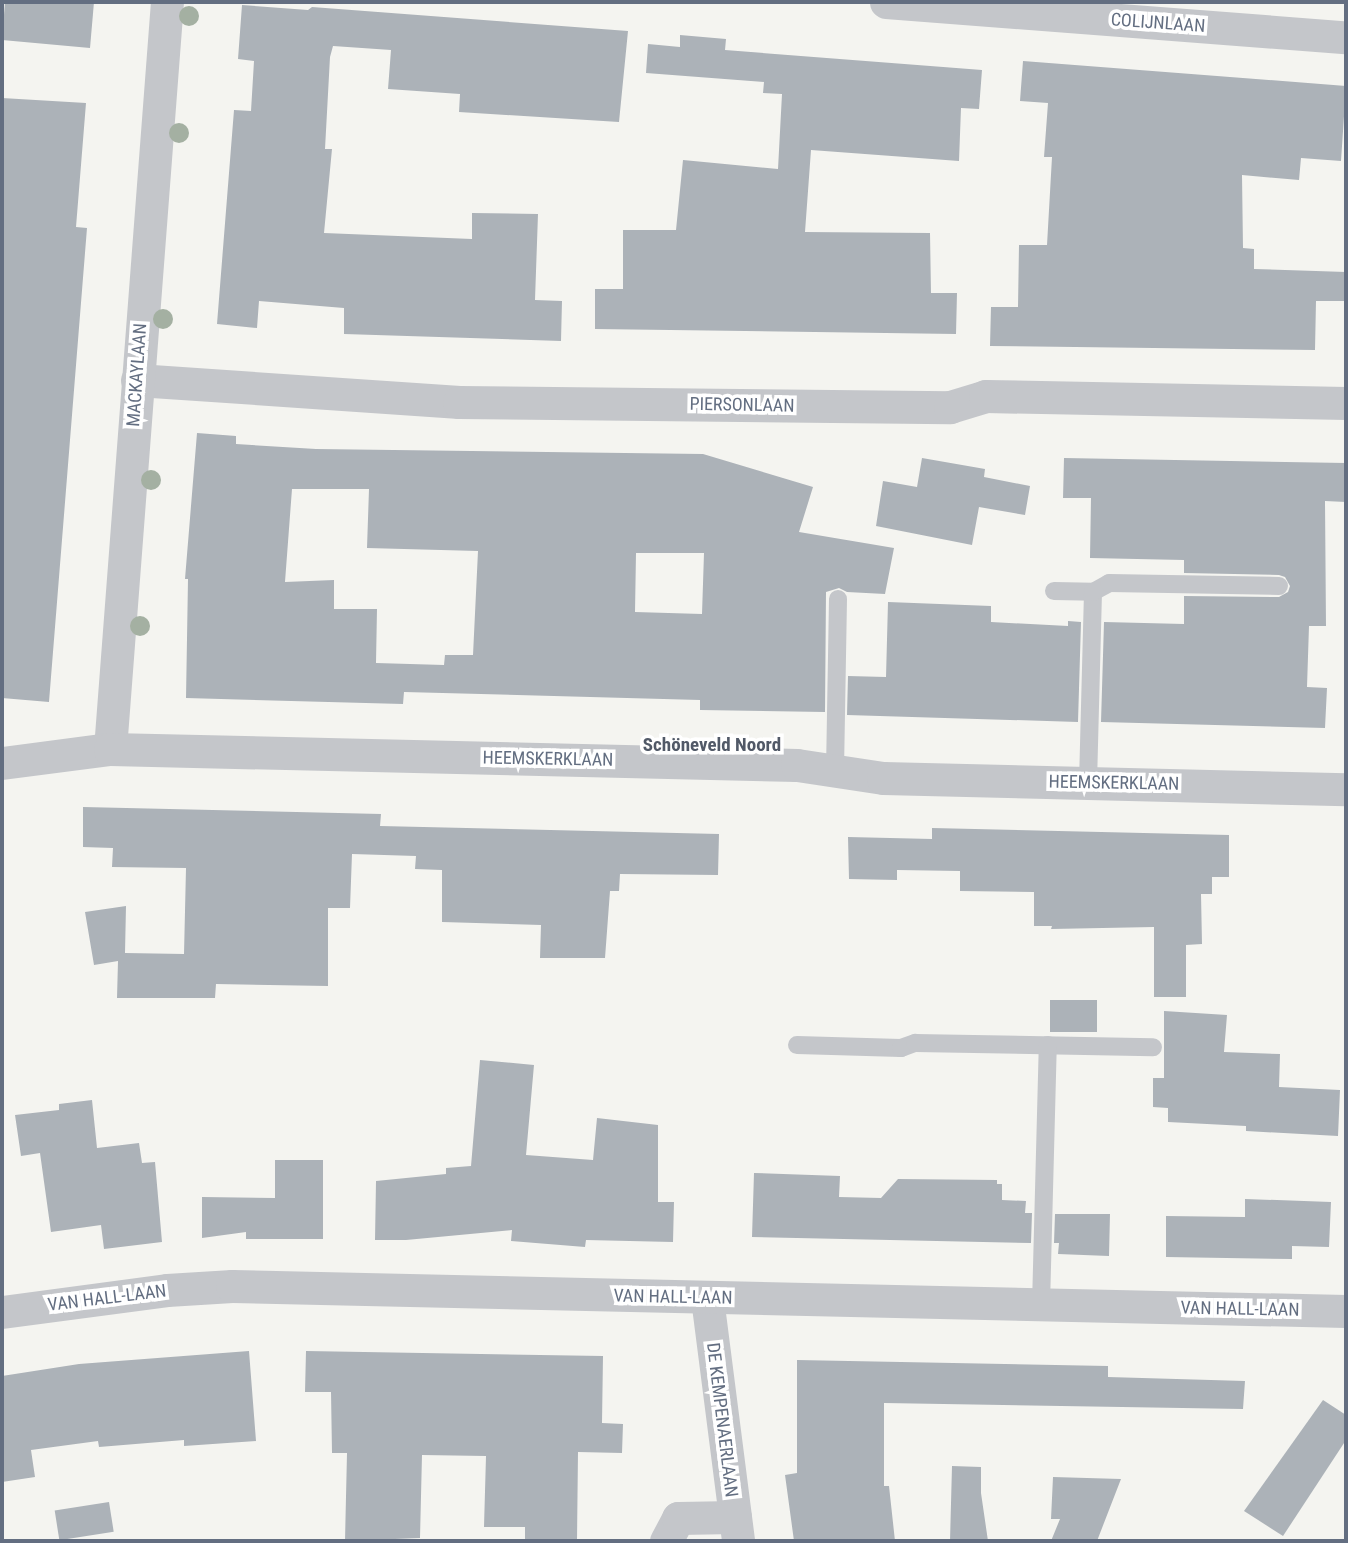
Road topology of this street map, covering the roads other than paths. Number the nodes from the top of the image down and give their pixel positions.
1 (167, 2) edge
2 (887, 2) edge
3 (1346, 37) edge
4 (137, 380) junction
5 (1346, 402) edge
6 (1279, 586) dead end
7 (1054, 591) dead end
8 (1093, 592) junction
9 (838, 599) dead end
10 (110, 749) junction
11 (2, 763) edge
12 (835, 771) junction
13 (1088, 782) junction
14 (1346, 789) edge
15 (797, 1045) dead end
16 (1048, 1045) junction
17 (1153, 1047) dead end
18 (706, 1298) junction
19 (1041, 1305) junction
20 (1346, 1311) edge
21 (2, 1312) edge
22 (737, 1529) edge
23 (666, 1541) edge

1 - 4 street, MACKAYLAAN
2 - 3 street, COLIJNLAAN
4 - 5 street, PIERSONLAAN
4 - 10 street, MACKAYLAAN
6 - 8 lane
7 - 8 lane
8 - 13 lane
9 - 12 lane
10 - 11 street, HEEMSKERKLAAN
10 - 12 street, HEEMSKERKLAAN
12 - 13 street, HEEMSKERKLAAN
13 - 14 street, HEEMSKERKLAAN
15 - 16 lane
16 - 17 lane
16 - 19 lane
18 - 19 street, VAN HALL-LAAN
18 - 21 street, VAN HALL-LAAN
18 - 22 street, DE KEMPENAERLAAN
19 - 20 street, VAN HALL-LAAN
22 - 23 street

